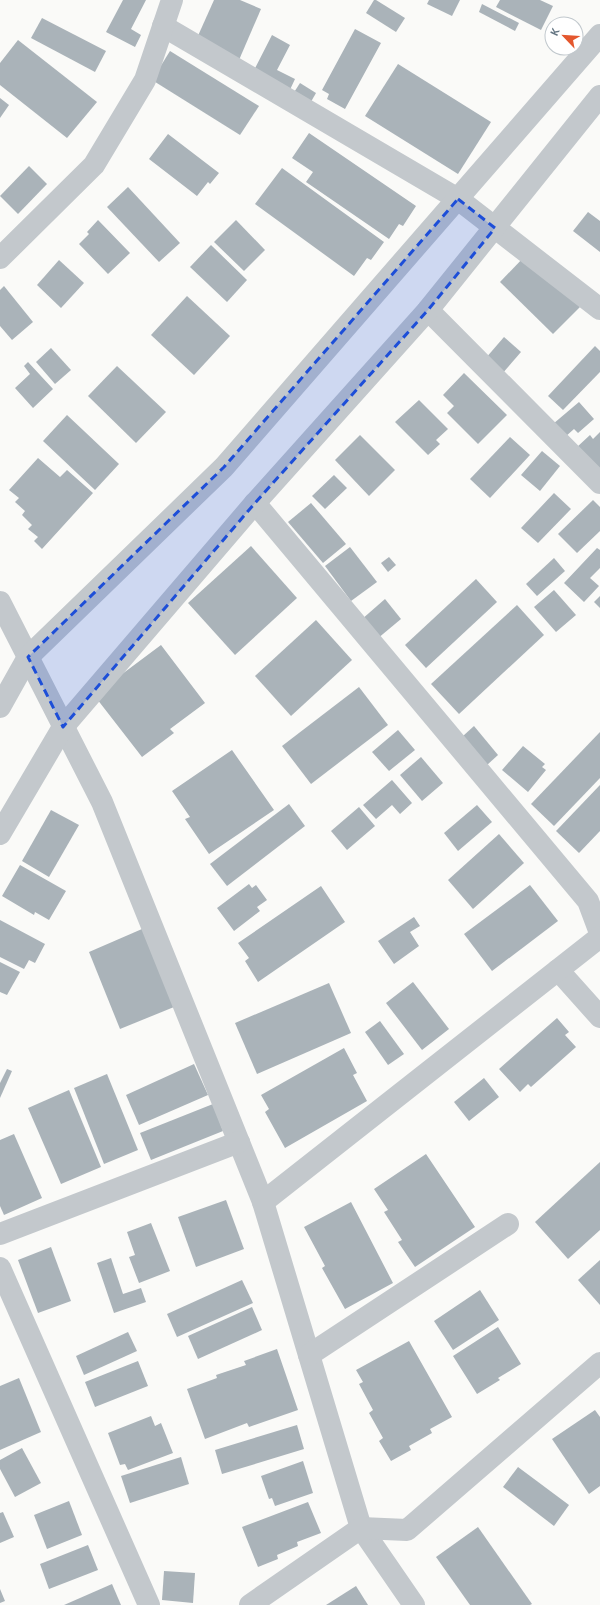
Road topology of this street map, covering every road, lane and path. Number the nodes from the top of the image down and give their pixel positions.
1 (172, 0) edge
2 (163, 26) junction
3 (600, 35) edge
4 (600, 96) edge
5 (458, 199) junction
6 (495, 228) junction
7 (0, 258) edge
8 (600, 309) edge
9 (428, 310) junction
10 (600, 483) edge
11 (255, 503) junction
12 (0, 602) edge
13 (28, 657) junction
14 (0, 707) edge
15 (63, 727) junction
16 (0, 834) edge
17 (594, 895) edge
18 (600, 933) edge
19 (600, 937) edge
20 (558, 970) junction
21 (600, 1017) edge
22 (239, 1142) junction
23 (263, 1202) junction
24 (508, 1224) dead end
25 (0, 1234) edge
26 (0, 1268) edge
27 (309, 1355) junction
28 (600, 1363) edge
29 (361, 1528) junction
30 (149, 1605) edge
31 (250, 1605) edge
32 (414, 1605) edge

1 - 2 street
2 - 5 street
2 - 7 street
3 - 5 street
4 - 6 street
5 - 6 street
5 - 13 street
6 - 8 street
6 - 9 street
9 - 10 street
9 - 11 street
11 - 15 street
11 - 17 street
12 - 13 street
13 - 14 street
13 - 15 street
15 - 16 street
15 - 22 street
17 - 18 street
19 - 20 street
20 - 21 street
20 - 23 street
22 - 23 street
22 - 25 street
23 - 27 street
24 - 27 street
26 - 30 street
27 - 29 street
28 - 29 street
29 - 31 street
29 - 32 street

